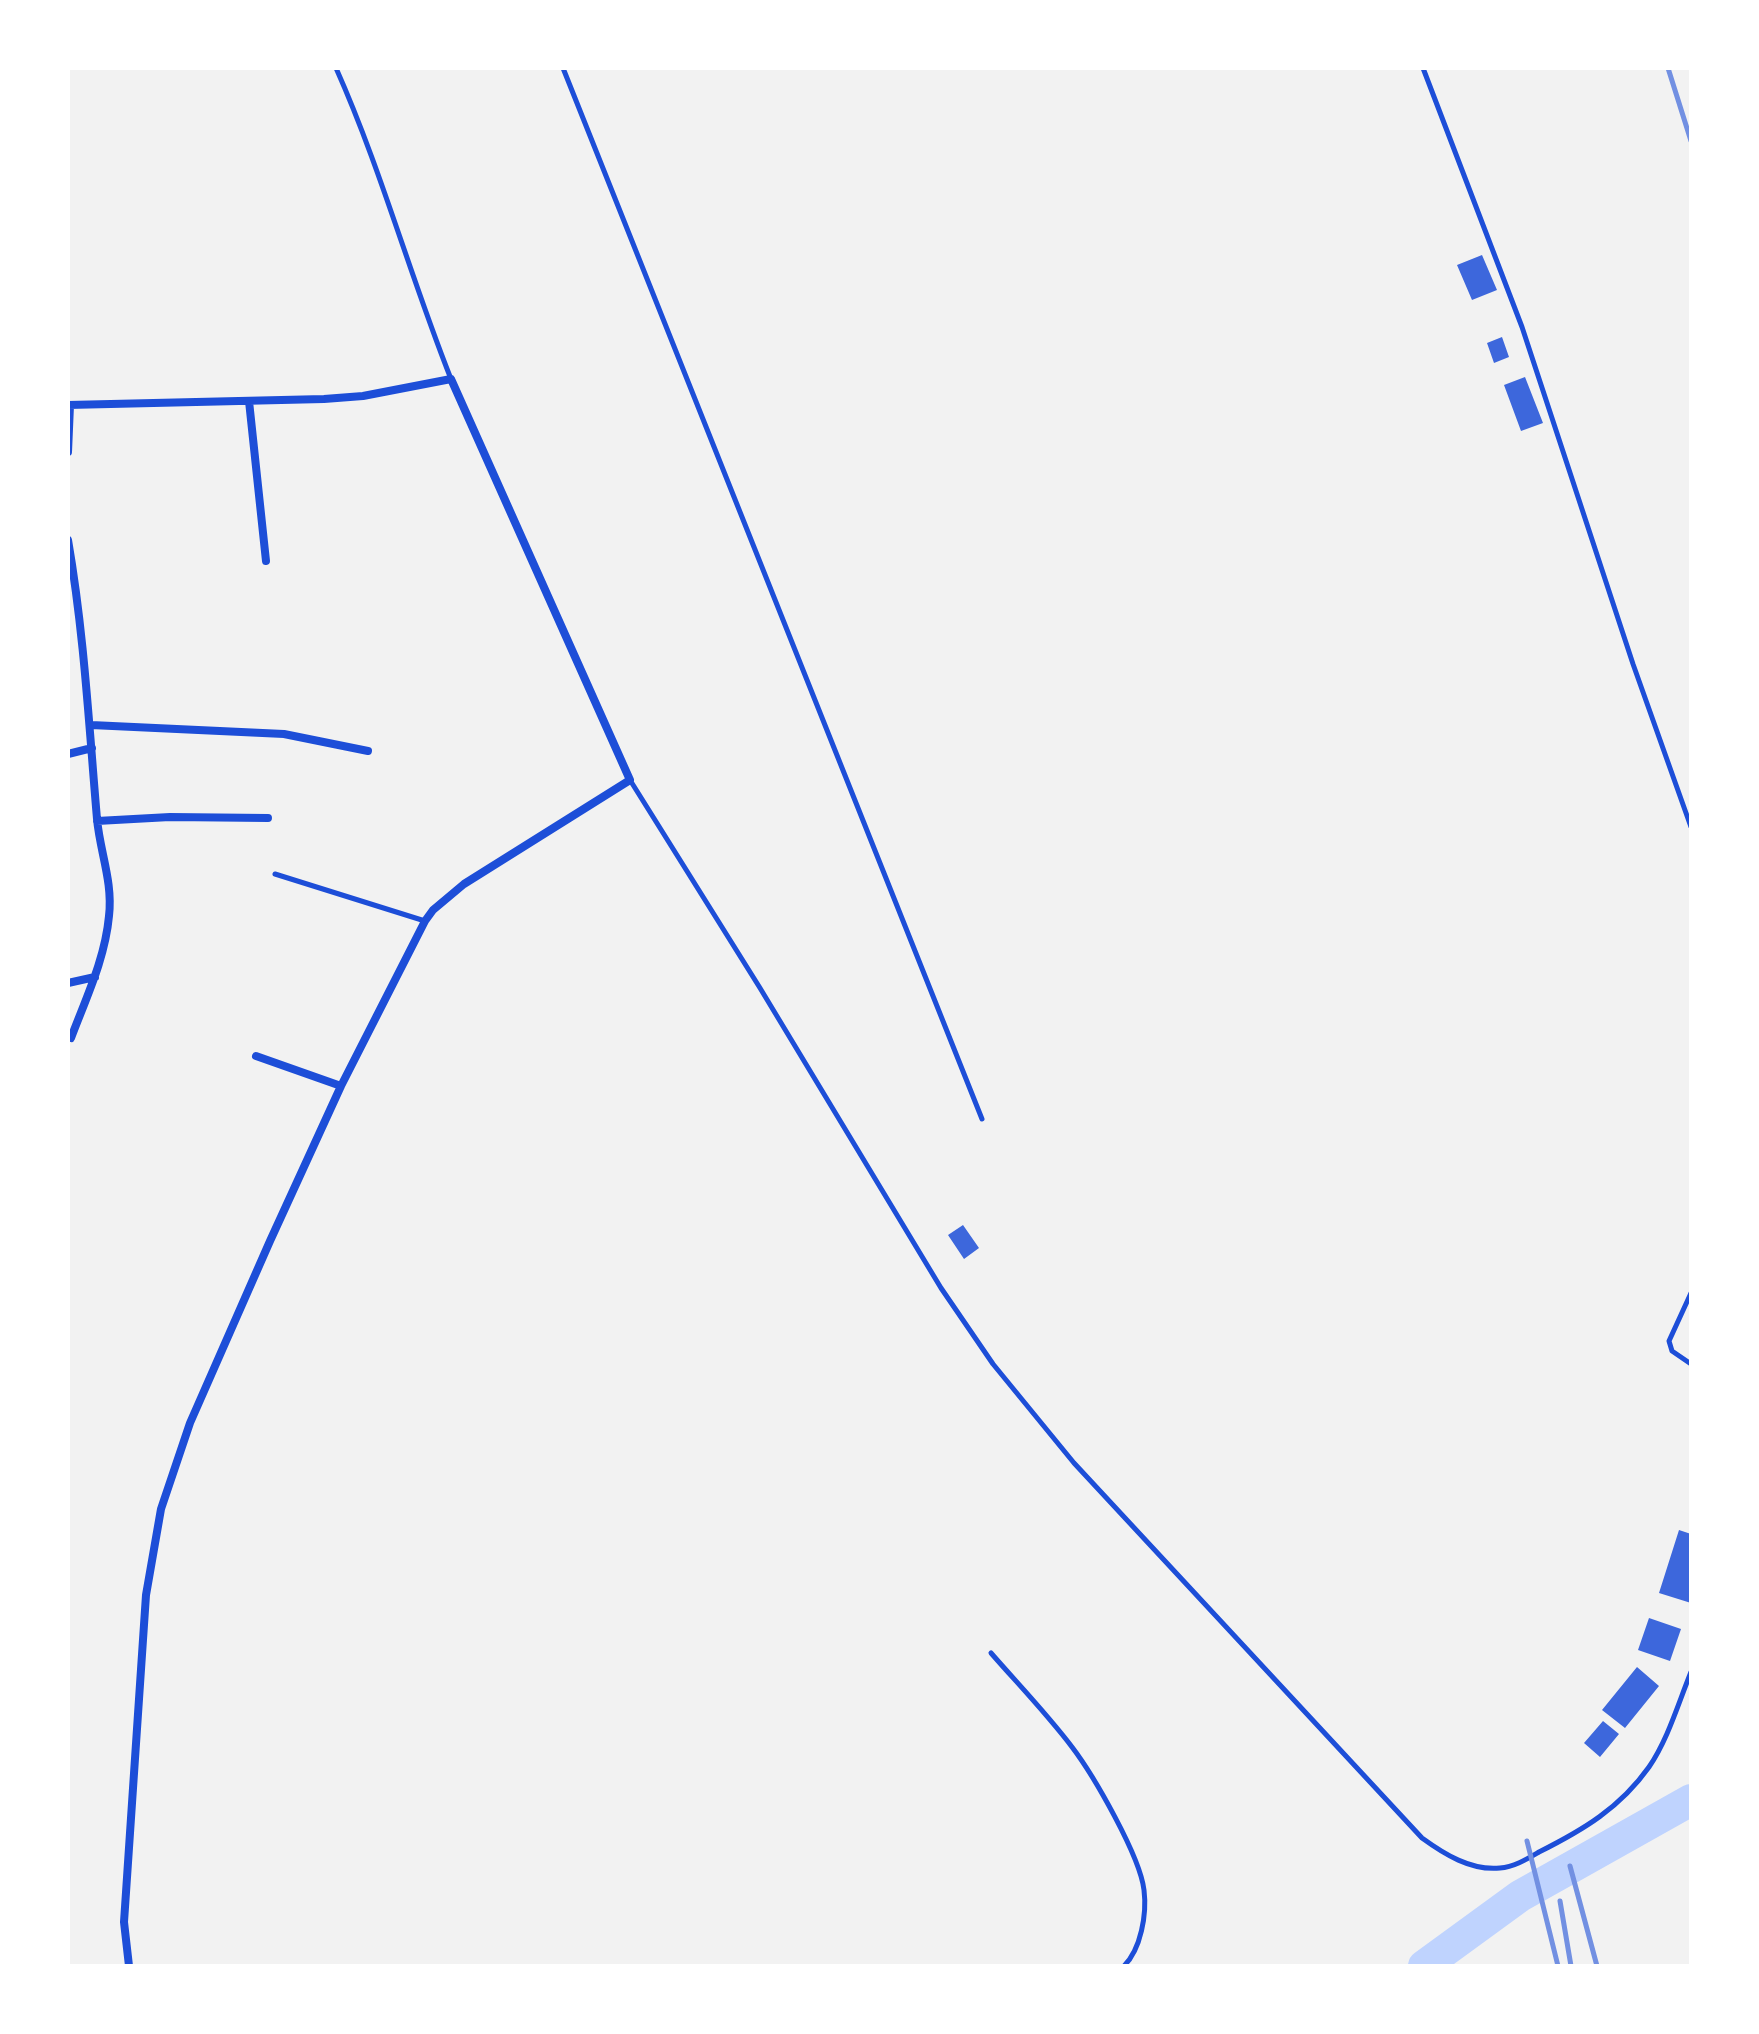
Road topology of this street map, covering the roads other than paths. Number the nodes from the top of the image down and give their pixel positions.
1 (336, 68) edge
2 (563, 68) edge
3 (1423, 68) edge
4 (451, 379) junction
5 (249, 401) junction
6 (69, 405) edge
7 (68, 452) edge
8 (68, 540) edge
9 (266, 561) dead end
10 (91, 725) junction
11 (92, 748) junction
12 (368, 751) dead end
13 (68, 754) edge
14 (630, 780) junction
15 (268, 818) dead end
16 (97, 821) junction
17 (1691, 827) edge
18 (275, 874) dead end
19 (425, 921) junction
20 (95, 977) junction
21 (68, 983) edge
22 (71, 1038) dead end
23 (256, 1056) dead end
24 (341, 1086) junction
25 (982, 1119) dead end
26 (1691, 1293) edge
27 (1691, 1364) edge
28 (991, 1653) dead end
29 (1691, 1672) edge
30 (129, 1966) edge
31 (1124, 1966) edge

1 - 4 lane
2 - 25 lane
3 - 17 lane
4 - 5 street
4 - 14 street
5 - 6 street
5 - 9 street
6 - 7 street
8 - 10 street
10 - 11 street
10 - 12 street
11 - 13 street
11 - 16 street
14 - 19 street
14 - 29 lane
15 - 16 street
16 - 20 street
18 - 19 lane
19 - 24 street
20 - 21 street
20 - 22 street
23 - 24 street
24 - 30 street
26 - 27 lane
28 - 31 lane

